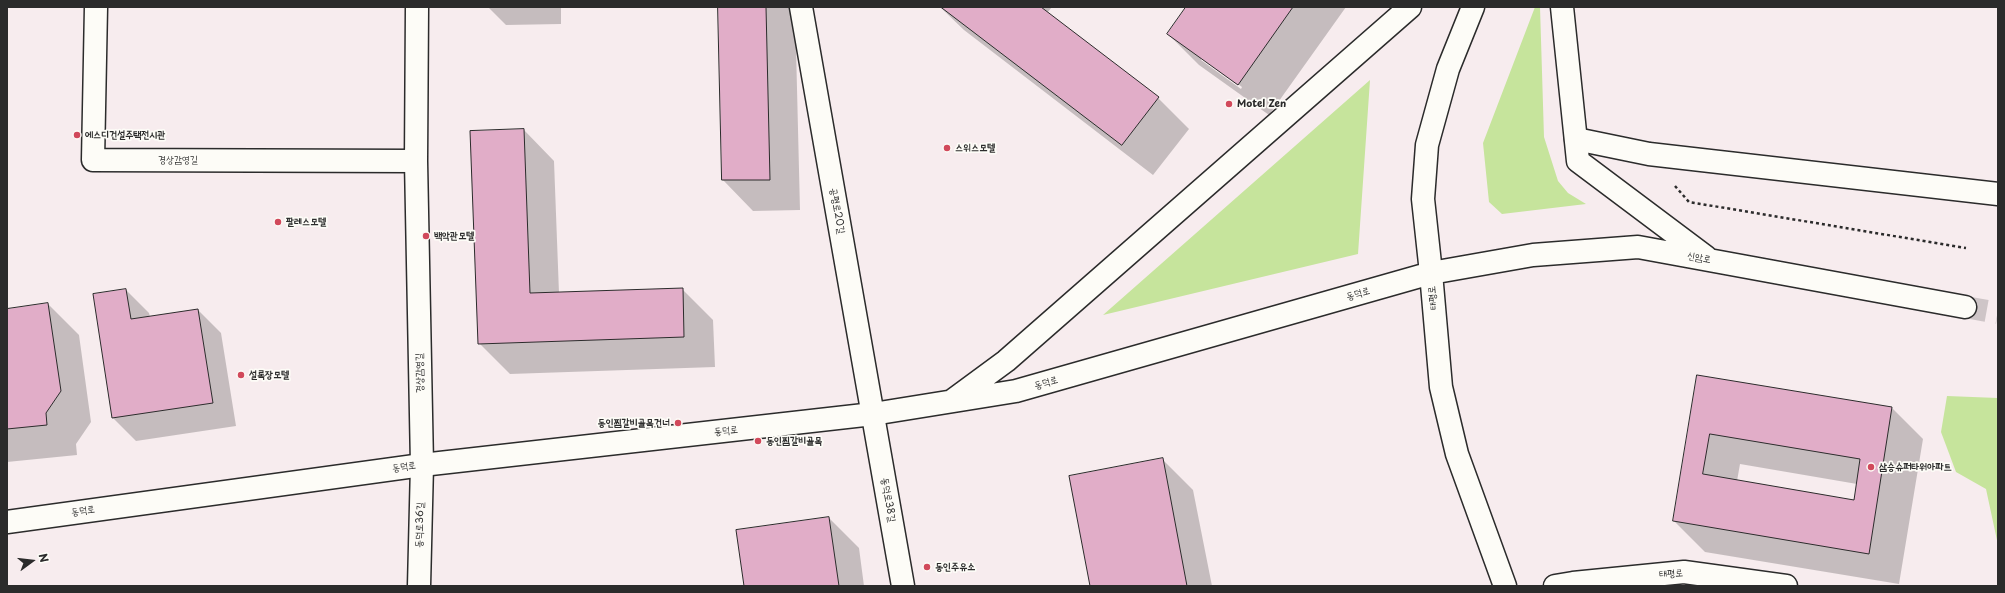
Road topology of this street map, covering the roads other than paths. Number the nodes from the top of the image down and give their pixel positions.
1 (96, 7) edge
2 (417, 7) edge
3 (801, 7) edge
4 (1410, 7) edge
5 (1473, 7) edge
6 (1562, 7) edge
7 (1576, 139) junction
8 (416, 161) junction
9 (1998, 194) edge
10 (1710, 260) junction
11 (1431, 273) junction
12 (1965, 307) tunnel mouth
13 (951, 402) junction
14 (873, 414) junction
15 (422, 465) junction
16 (7, 522) edge
17 (419, 586) edge
18 (903, 586) edge
19 (1505, 586) edge
20 (1555, 586) edge
21 (1786, 586) edge

1 - 8 main road, 경상감영길
2 - 8 main road, 경상감영길
3 - 14 main road, 공평로20길
4 - 13 main road
5 - 11 main road, 태평로
6 - 7 main road
7 - 9 main road
7 - 10 main road
8 - 15 main road, 경상감영길
10 - 11 main road, 신암로
10 - 12 main road, 신암로
11 - 13 main road, 동덕로
11 - 19 main road, 태평로
13 - 14 main road, 동덕로
14 - 15 main road, 동덕로
14 - 18 main road, 동덕로38길
15 - 16 main road, 동덕로
15 - 17 main road, 동덕로36길
20 - 21 main road, 태평로

